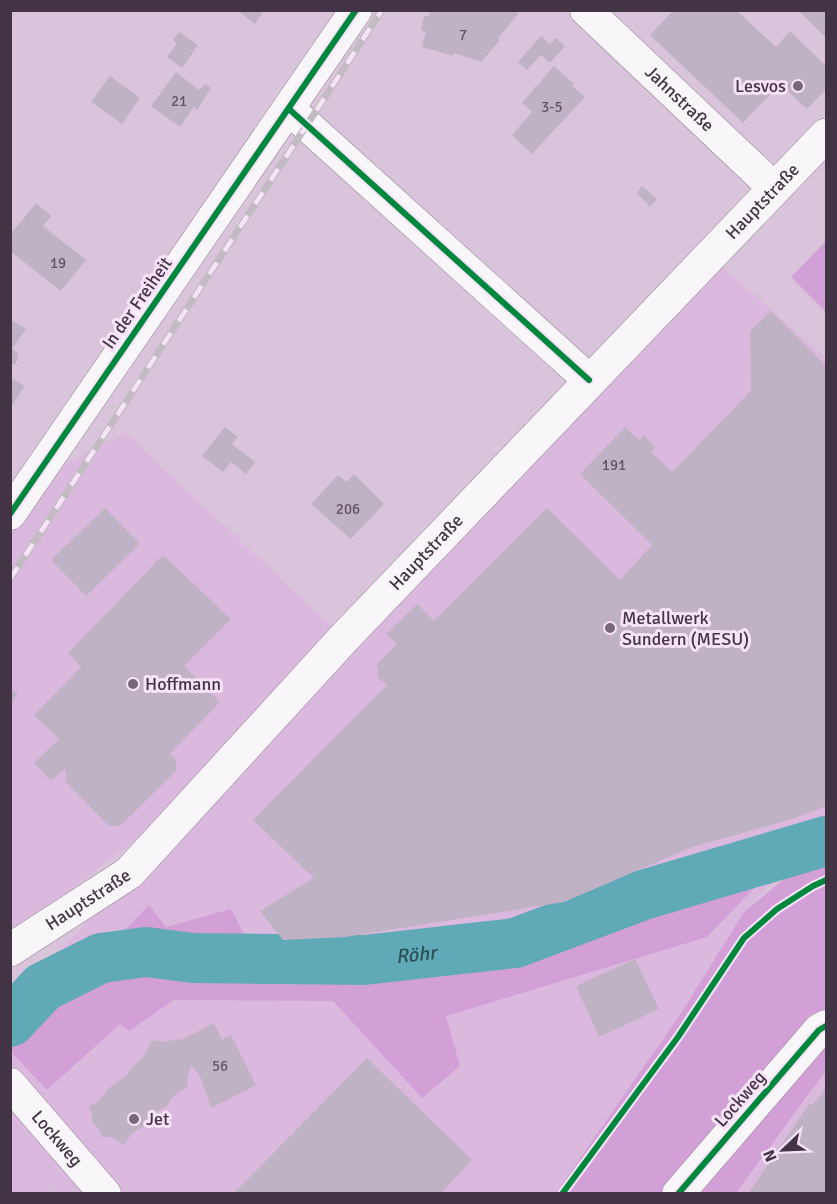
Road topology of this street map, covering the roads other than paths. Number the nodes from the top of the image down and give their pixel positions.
1 (356, 10) edge
2 (586, 10) edge
3 (289, 109) junction
4 (826, 135) edge
5 (774, 188) junction
6 (589, 381) junction
7 (10, 514) edge
8 (10, 950) edge
9 (826, 1026) edge
10 (14, 1087) edge
11 (105, 1194) edge
12 (678, 1194) edge

1 - 3 street, In der Freiheit
2 - 5 street, Jahnstraße
3 - 6 street
3 - 7 street, In der Freiheit
4 - 5 main road, Hauptstraße
5 - 6 main road, Hauptstraße
6 - 8 main road, Hauptstraße
9 - 12 street, Lockweg
10 - 11 street, Lockweg

